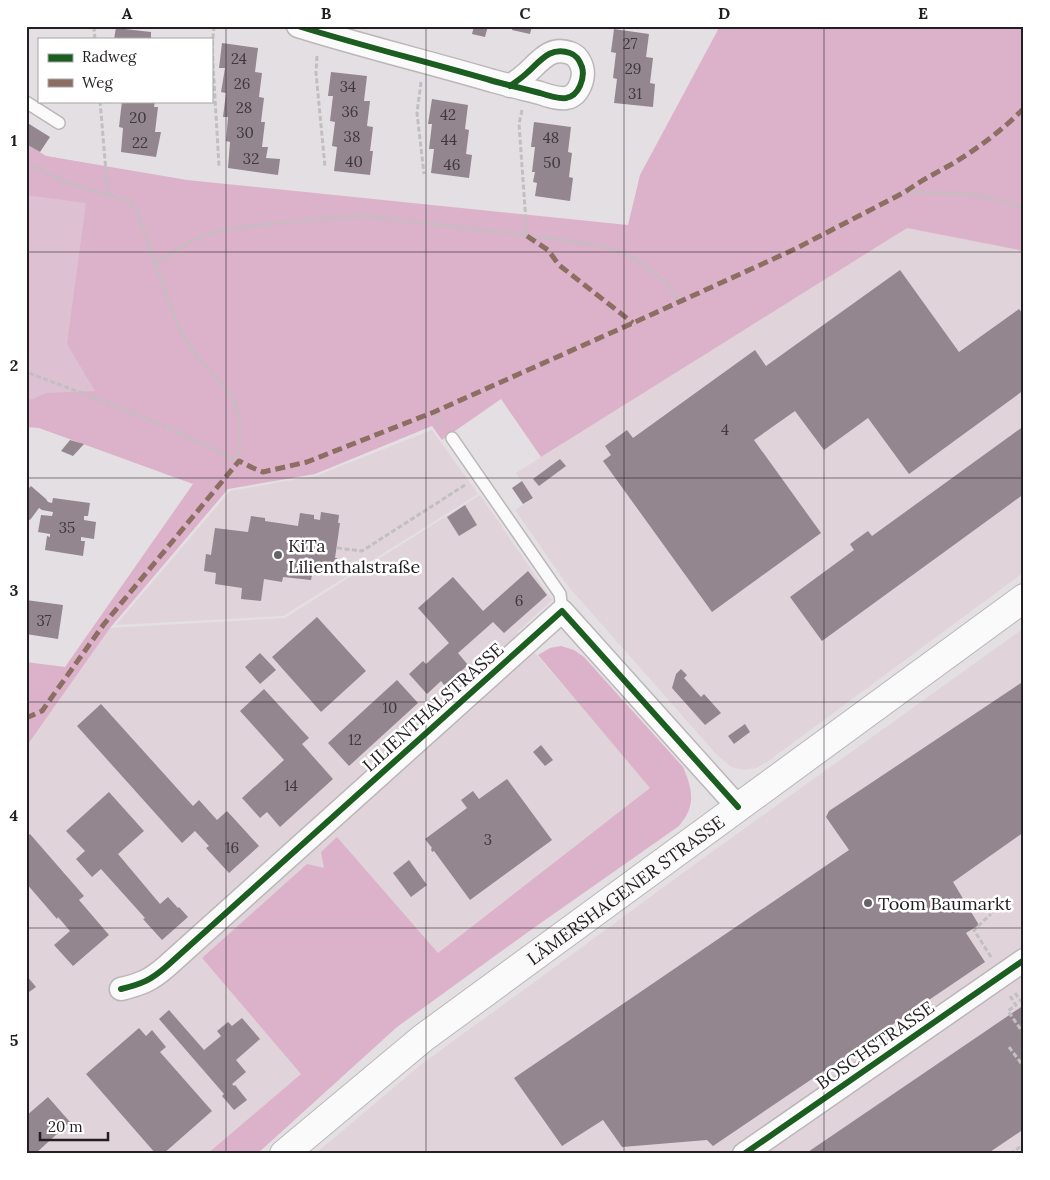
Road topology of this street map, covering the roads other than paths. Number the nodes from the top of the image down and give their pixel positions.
1 (298, 26) edge
2 (519, 88) road end
3 (26, 102) edge
4 (59, 124) dead end
5 (452, 438) dead end
6 (1024, 598) edge
7 (562, 611) junction
8 (738, 807) junction
9 (1024, 960) edge
10 (121, 989) dead end
11 (284, 1154) edge
12 (744, 1154) edge

1 - 2 street
3 - 4 lane
5 - 7 lane
6 - 8 main road, LÄMERSHAGENER STRASSE
7 - 8 street
7 - 10 street, LILIENTHALSTRASSE
8 - 11 main road, LÄMERSHAGENER STRASSE
9 - 12 street, BOSCHSTRASSE

